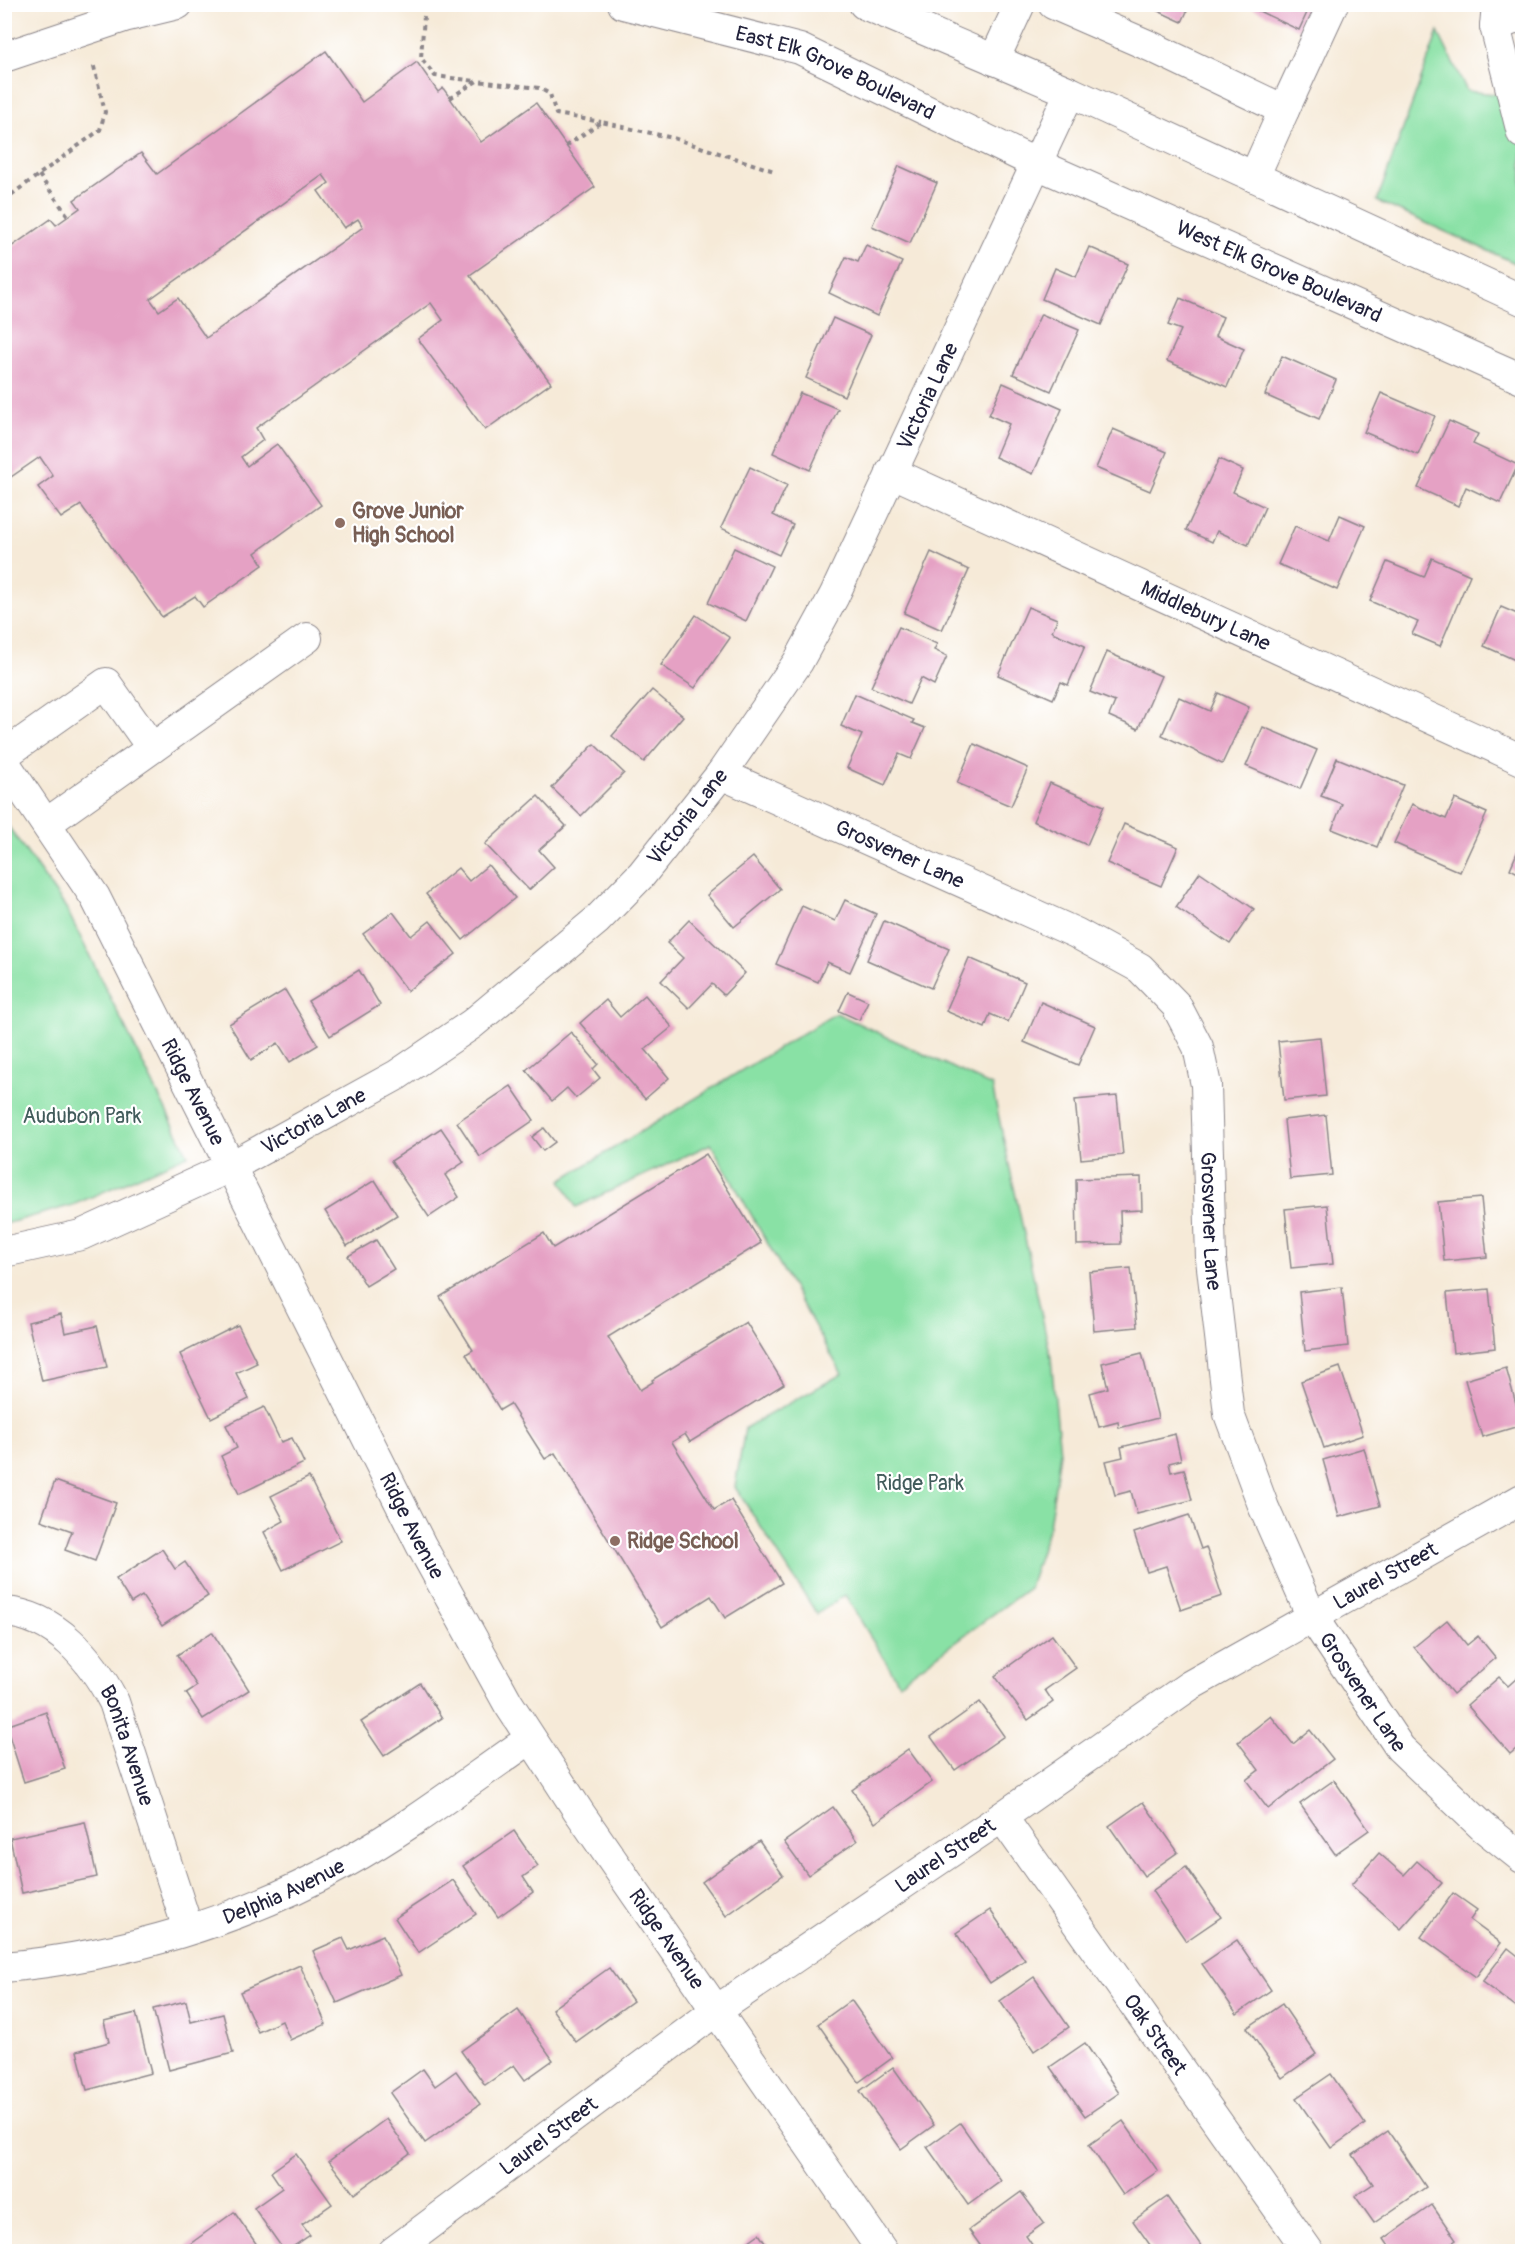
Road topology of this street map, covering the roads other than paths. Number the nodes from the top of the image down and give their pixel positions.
1 (178, 4) edge
2 (623, 4) edge
3 (864, 4) edge
4 (1020, 4) edge
5 (1053, 4) edge
6 (1333, 4) edge
7 (1505, 16) edge
8 (4, 57) edge
9 (994, 60) junction
10 (1070, 93) junction
11 (1284, 110) junction
12 (1522, 133) edge
13 (1037, 164) junction
14 (1254, 177) junction
15 (1522, 300) edge
16 (1522, 379) edge
17 (891, 472) junction
18 (307, 638) dead end
19 (152, 748) junction
20 (4, 755) edge
21 (1522, 760) edge
22 (4, 762) edge
23 (721, 774) junction
24 (47, 823) junction
25 (230, 1167) junction
26 (4, 1252) edge
27 (1522, 1499) edge
28 (4, 1612) edge
29 (1311, 1615) junction
30 (530, 1739) junction
31 (1002, 1817) junction
32 (1522, 1858) edge
33 (188, 1929) junction
34 (4, 1967) edge
35 (717, 2010) junction
36 (393, 2252) edge
37 (883, 2252) edge
38 (1309, 2252) edge

1 - 8 street
2 - 13 street, East Elk Grove Boulevard
3 - 9 street
4 - 9 street
5 - 11 street
6 - 11 street
7 - 12 street
9 - 10 street
10 - 13 street, Victoria Lane
10 - 14 street
11 - 14 street
13 - 16 street, West Elk Grove Boulevard
13 - 17 street, Victoria Lane
14 - 15 street
17 - 21 street, Middlebury Lane
17 - 23 street, Victoria Lane
18 - 19 street
19 - 20 street
19 - 24 street
22 - 24 street, Ridge Avenue
23 - 25 street, Victoria Lane
23 - 29 street, Grosvener Lane
24 - 25 street, Ridge Avenue
25 - 26 street, Victoria Lane
25 - 30 street, Ridge Avenue
27 - 29 street, Laurel Street
28 - 33 street, Bonita Avenue
29 - 31 street, Laurel Street
29 - 32 street, Grosvener Lane
30 - 33 street, Delphia Avenue
30 - 35 street, Ridge Avenue
31 - 35 street, Laurel Street
31 - 38 street, Oak Street
33 - 34 street, Delphia Avenue
35 - 36 street, Laurel Street
35 - 37 street, Ridge Avenue

